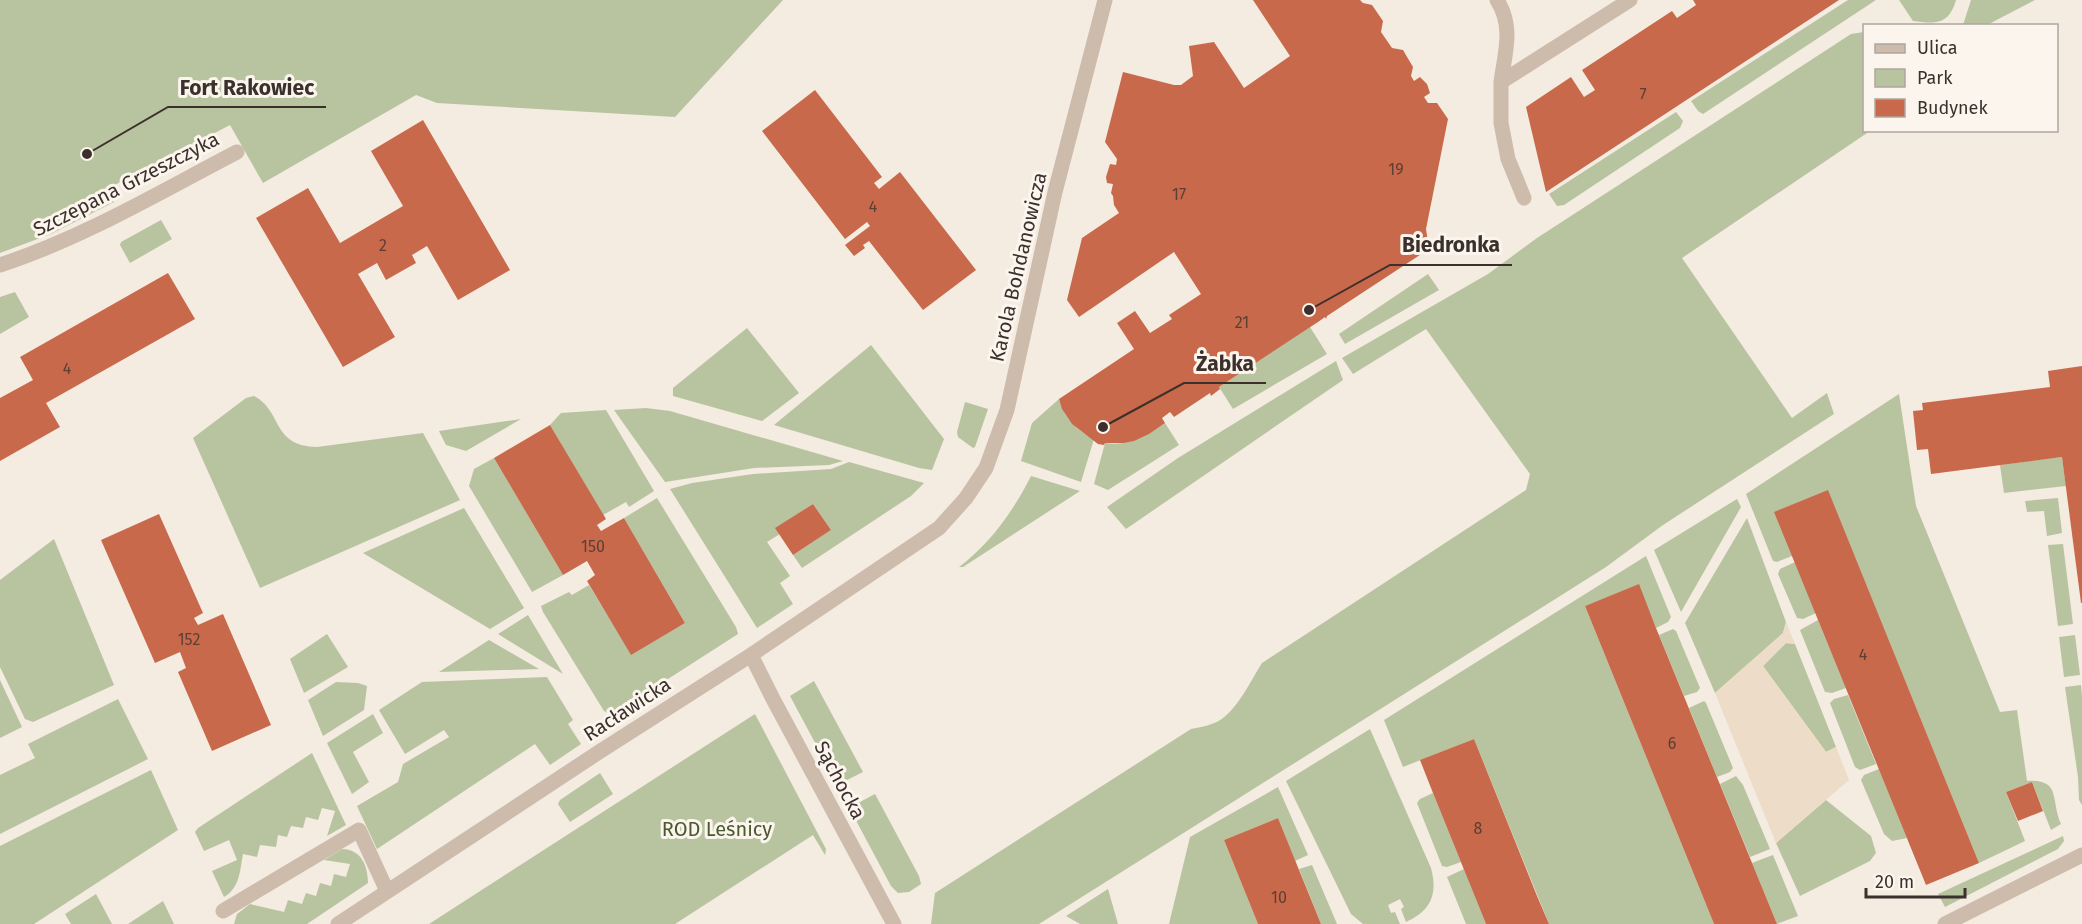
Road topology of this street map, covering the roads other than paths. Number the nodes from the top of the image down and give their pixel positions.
1 (1105, 0) edge
2 (1497, 0) edge
3 (1630, 0) edge
4 (1501, 82) junction
5 (237, 152) dead end
6 (1524, 198) dead end
7 (0, 265) edge
8 (939, 528) joint
9 (751, 655) junction
10 (2082, 855) edge
11 (387, 891) junction
12 (223, 911) dead end
13 (338, 924) edge
14 (894, 924) edge
15 (1945, 924) edge

1 - 8 street, Karola Bohdanowicza
2 - 4 street
3 - 4 street
4 - 6 street
5 - 7 street, Szczepana Grzeszczyka
8 - 9 street, Racławicka
9 - 11 street, Racławicka
9 - 14 street, Sąchocka
10 - 15 street
11 - 12 street
11 - 13 street, Racławicka

